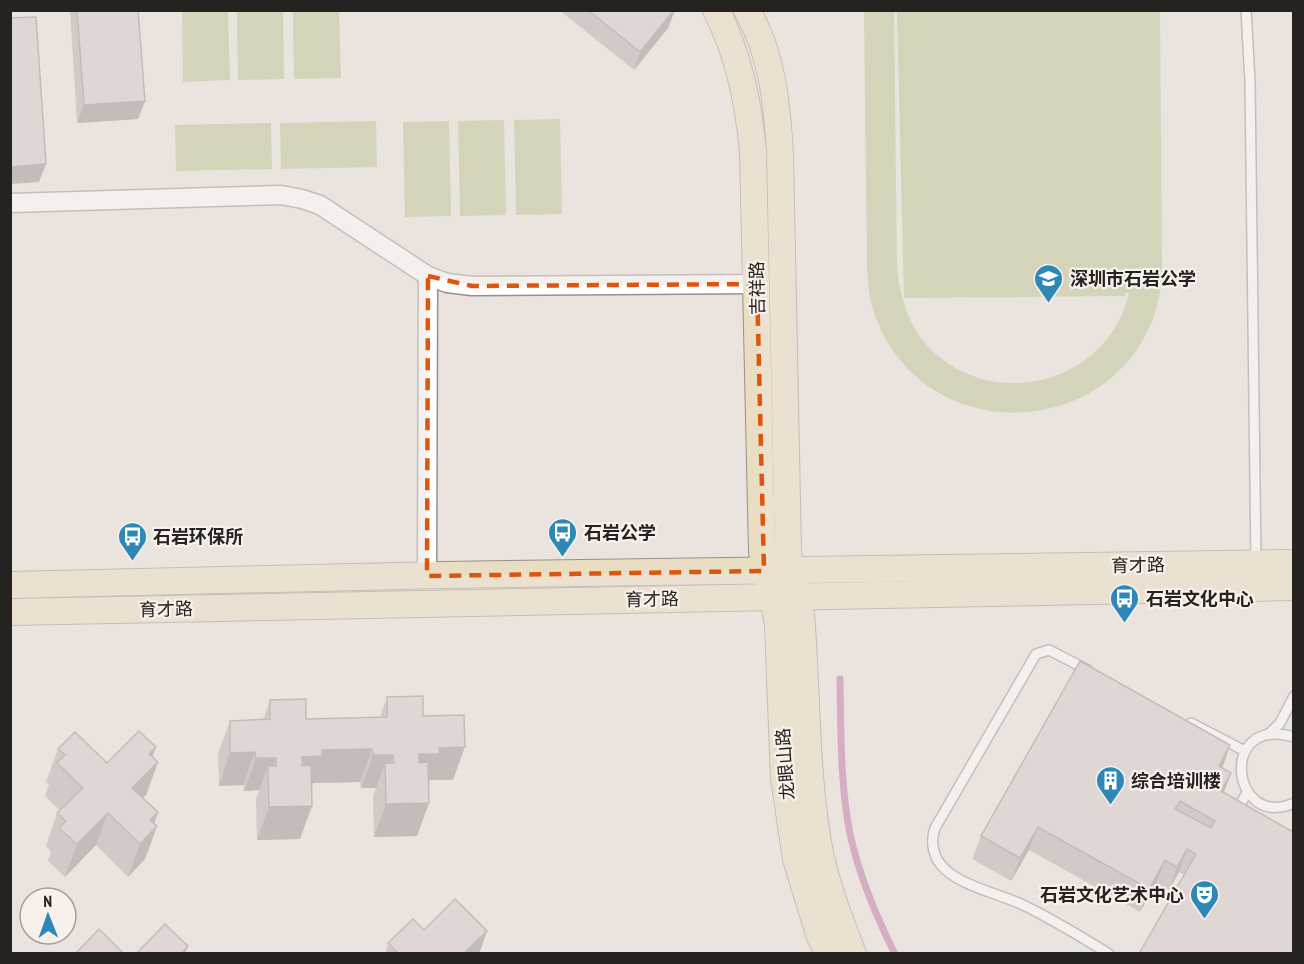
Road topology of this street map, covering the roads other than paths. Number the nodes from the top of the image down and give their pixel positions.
1 (716, 10) edge
2 (747, 10) edge
3 (1246, 10) edge
4 (10, 203) edge
5 (428, 276) junction
6 (757, 284) junction
7 (1256, 563) junction
8 (1293, 563) edge
9 (790, 570) junction
10 (764, 571) junction
11 (427, 576) junction
12 (10, 585) edge
13 (1293, 587) edge
14 (784, 596) junction
15 (10, 612) edge
16 (1095, 674) edge
17 (1293, 696) edge
18 (1187, 721) edge
19 (1270, 734) junction
20 (1293, 737) edge
21 (1245, 751) junction
22 (1247, 792) junction
23 (1293, 803) edge
24 (1230, 822) edge
25 (829, 954) edge
26 (853, 954) edge
27 (1109, 954) edge

1 - 6 street, 吉祥路
2 - 9 street, 吉祥路
3 - 7 lane
4 - 5 street
5 - 6 street
5 - 11 street
6 - 10 street, 吉祥路
7 - 8 street, 育才路
7 - 9 street, 育才路
9 - 10 street, 育才路
9 - 14 street, 龙眼山路
10 - 11 street, 育才路
10 - 14 street, 龙眼山路
11 - 12 street, 育才路
13 - 14 street, 育才路
14 - 15 street, 育才路
14 - 25 street, 龙眼山路
14 - 26 street, 龙眼山路
16 - 27 lane
17 - 19 lane
18 - 21 lane
19 - 20 lane
19 - 21 lane
21 - 22 lane
22 - 23 lane
22 - 24 lane

